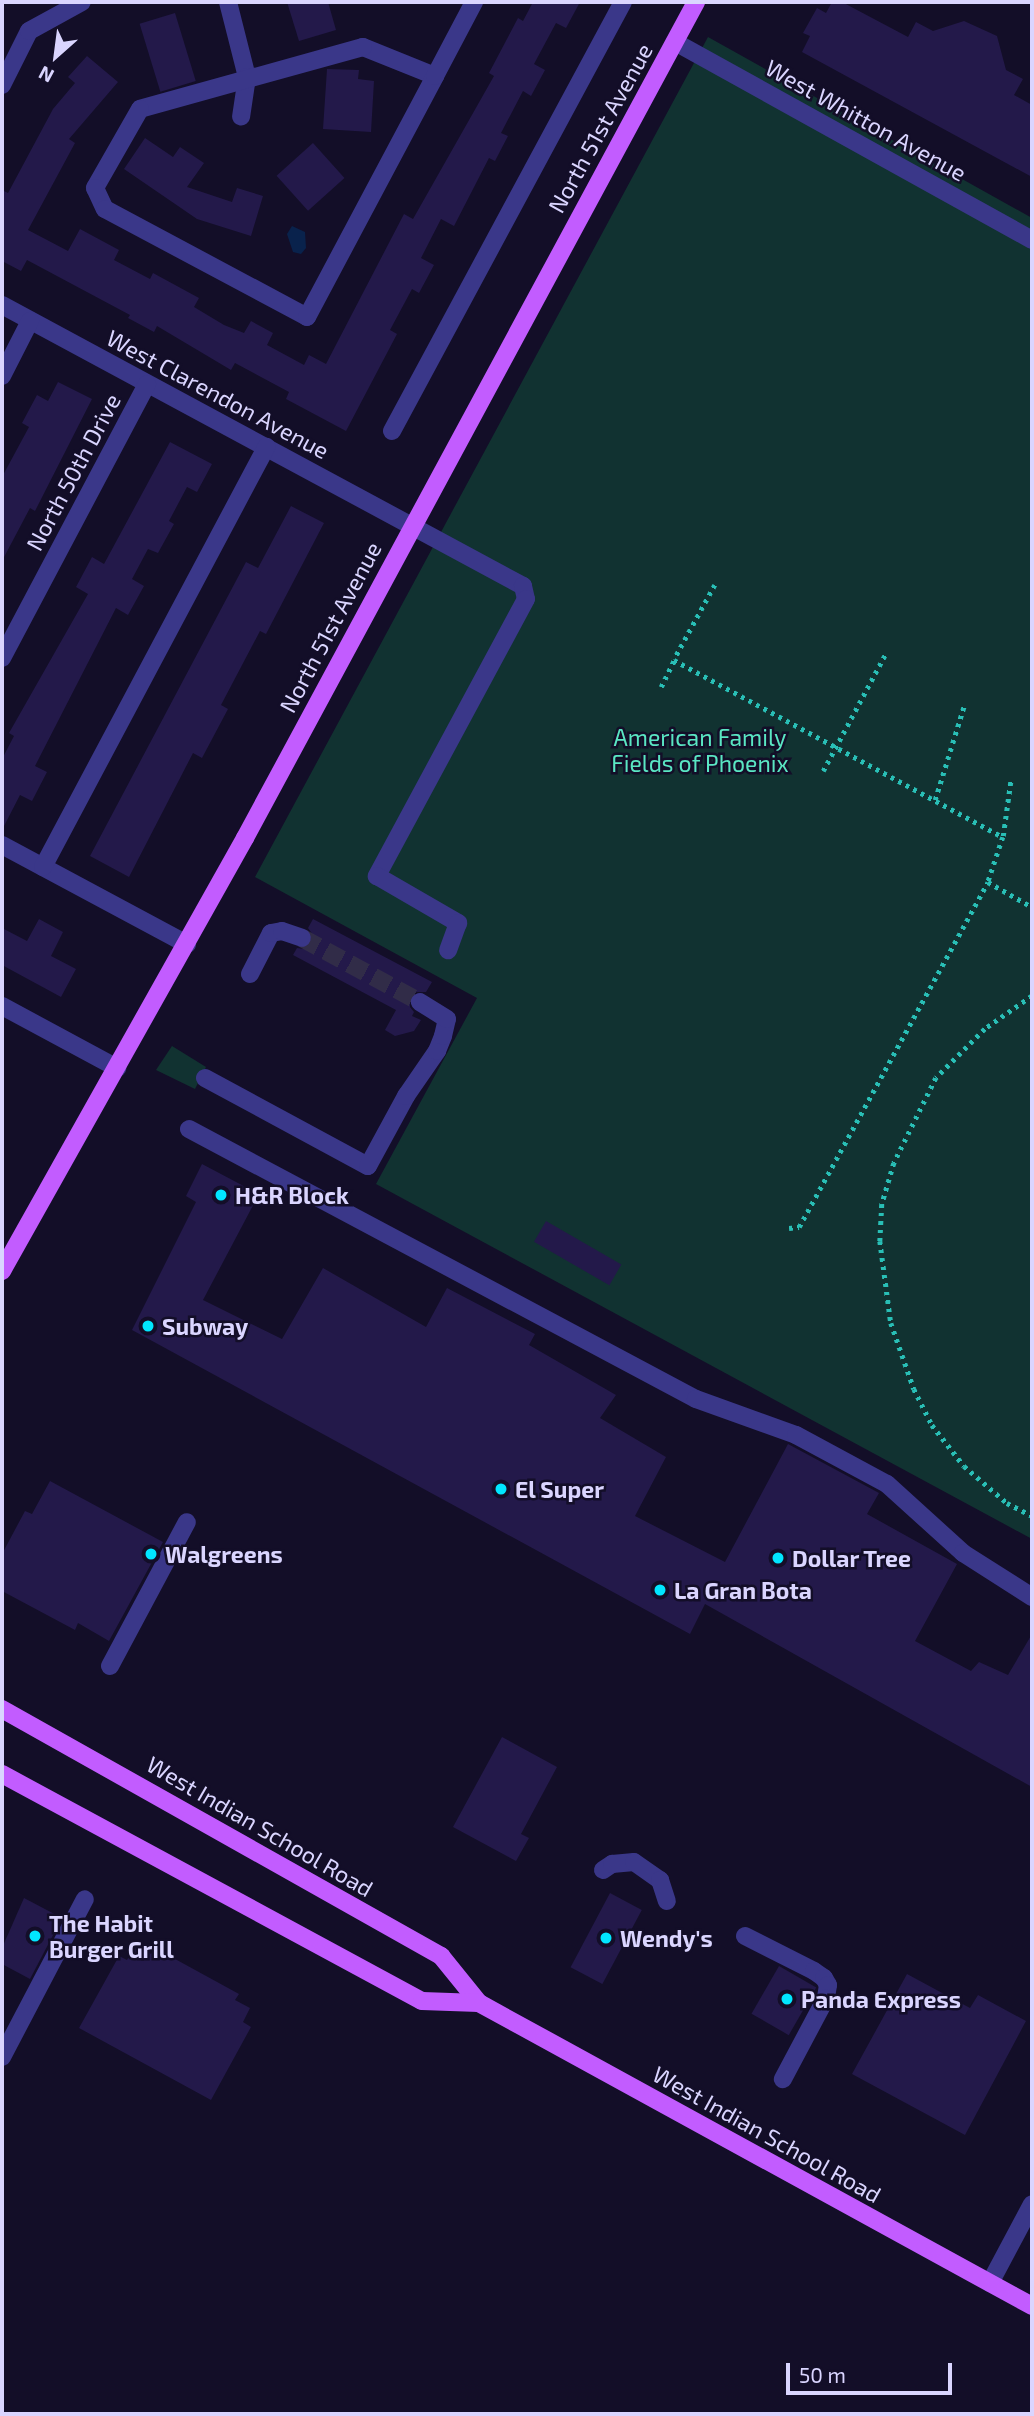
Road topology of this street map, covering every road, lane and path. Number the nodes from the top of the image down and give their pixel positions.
1 (82, 2) edge
2 (228, 2) edge
3 (474, 2) edge
4 (623, 2) edge
5 (696, 2) edge
6 (675, 42) junction
7 (435, 76) junction
8 (247, 78) junction
9 (2, 85) edge
10 (241, 117) dead end
11 (1032, 240) edge
12 (2, 305) edge
13 (30, 321) junction
14 (2, 376) edge
15 (148, 384) junction
16 (392, 431) dead end
17 (266, 447) junction
18 (411, 527) junction
19 (715, 585) dead end
20 (885, 655) dead end
21 (2, 658) edge
22 (674, 660) junction
23 (661, 687) dead end
24 (964, 706) dead end
25 (836, 747) junction
26 (824, 771) dead end
27 (1010, 778) dead end
28 (935, 800) junction
29 (1003, 836) junction
30 (2, 845) edge
31 (43, 867) junction
32 (988, 882) junction
33 (1032, 907) edge
34 (302, 939) tunnel mouth
35 (187, 944) junction
36 (448, 950) dead end
37 (250, 974) dead end
38 (1032, 996) edge
39 (420, 1002) tunnel mouth
40 (2, 1006) edge
41 (117, 1068) junction
42 (205, 1078) dead end
43 (189, 1129) dead end
44 (789, 1228) dead end
45 (2, 1271) edge
46 (1032, 1516) edge
47 (187, 1522) dead end
48 (1032, 1597) edge
49 (110, 1666) dead end
50 (2, 1709) edge
51 (2, 1774) edge
52 (603, 1870) dead end
53 (85, 1899) dead end
54 (667, 1901) dead end
55 (745, 1936) dead end
56 (479, 2003) junction
57 (2, 2057) edge
58 (783, 2079) dead end
59 (1032, 2204) edge
60 (990, 2283) junction
61 (1032, 2306) edge

1 - 9 street
2 - 8 street
3 - 7 street
4 - 16 street, North 51st Avenue
5 - 6 main road, North 51st Avenue
6 - 11 street, West Whitton Avenue
6 - 18 main road, North 51st Avenue
7 - 8 street
7 - 8 street
8 - 10 street
12 - 13 street, West Clarendon Avenue
13 - 14 street
13 - 15 street, West Clarendon Avenue
15 - 17 street, West Clarendon Avenue
15 - 21 street, North 50th Drive
17 - 18 street, West Clarendon Avenue
17 - 31 street
18 - 35 main road, North 51st Avenue
18 - 36 street, West Clarendon Avenue
19 - 22 path
20 - 25 path
22 - 23 path
22 - 25 path
24 - 28 path
25 - 26 path
25 - 28 path
27 - 29 path
28 - 29 path
29 - 32 path
30 - 31 street
31 - 35 street
32 - 33 path
32 - 44 path
34 - 37 street
35 - 41 main road, North 51st Avenue
38 - 46 path
39 - 42 street
40 - 41 street
41 - 45 main road, North 51st Avenue
43 - 48 street
47 - 49 street
50 - 56 main road, West Indian School Road
51 - 56 main road, West Indian School Road
52 - 54 street
53 - 57 street
55 - 58 street
56 - 60 main road, West Indian School Road
59 - 60 street
60 - 61 main road, West Indian School Road

